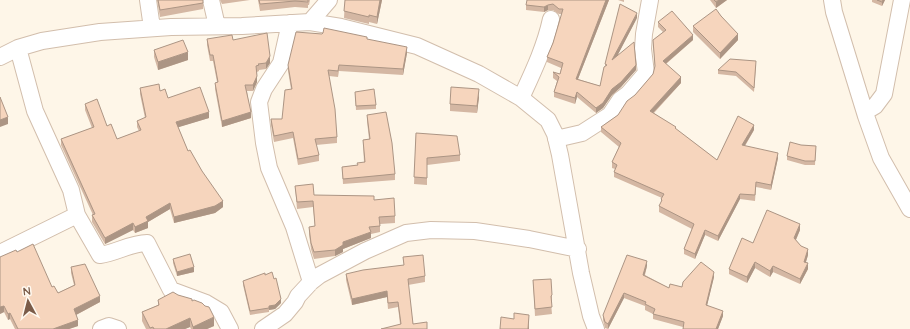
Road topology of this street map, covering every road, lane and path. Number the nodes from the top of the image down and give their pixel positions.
1 (148, 0) edge
2 (212, 0) edge
3 (329, 0) edge
4 (650, 0) edge
5 (832, 0) edge
6 (902, 0) edge
7 (551, 19) dead end
8 (310, 22) junction
9 (290, 23) junction
10 (217, 26) junction
11 (152, 28) junction
12 (18, 48) junction
13 (0, 57) edge
14 (521, 98) junction
15 (865, 112) junction
16 (556, 139) junction
17 (910, 209) edge
18 (77, 215) junction
19 (578, 249) junction
20 (0, 253) edge
21 (311, 282) junction
22 (101, 329) edge
23 (118, 329) edge
24 (230, 329) edge
25 (263, 329) edge
26 (596, 329) edge

1 - 11 street
2 - 10 street
3 - 8 street
4 - 16 street
5 - 15 street
6 - 15 street
7 - 14 street
8 - 9 street
8 - 14 street
9 - 10 street
9 - 21 street
10 - 11 street
11 - 12 street
12 - 13 street
12 - 18 street
14 - 16 street
15 - 17 street
16 - 19 street
18 - 20 street
18 - 24 street
19 - 21 street
19 - 26 street
21 - 25 street
22 - 23 street

